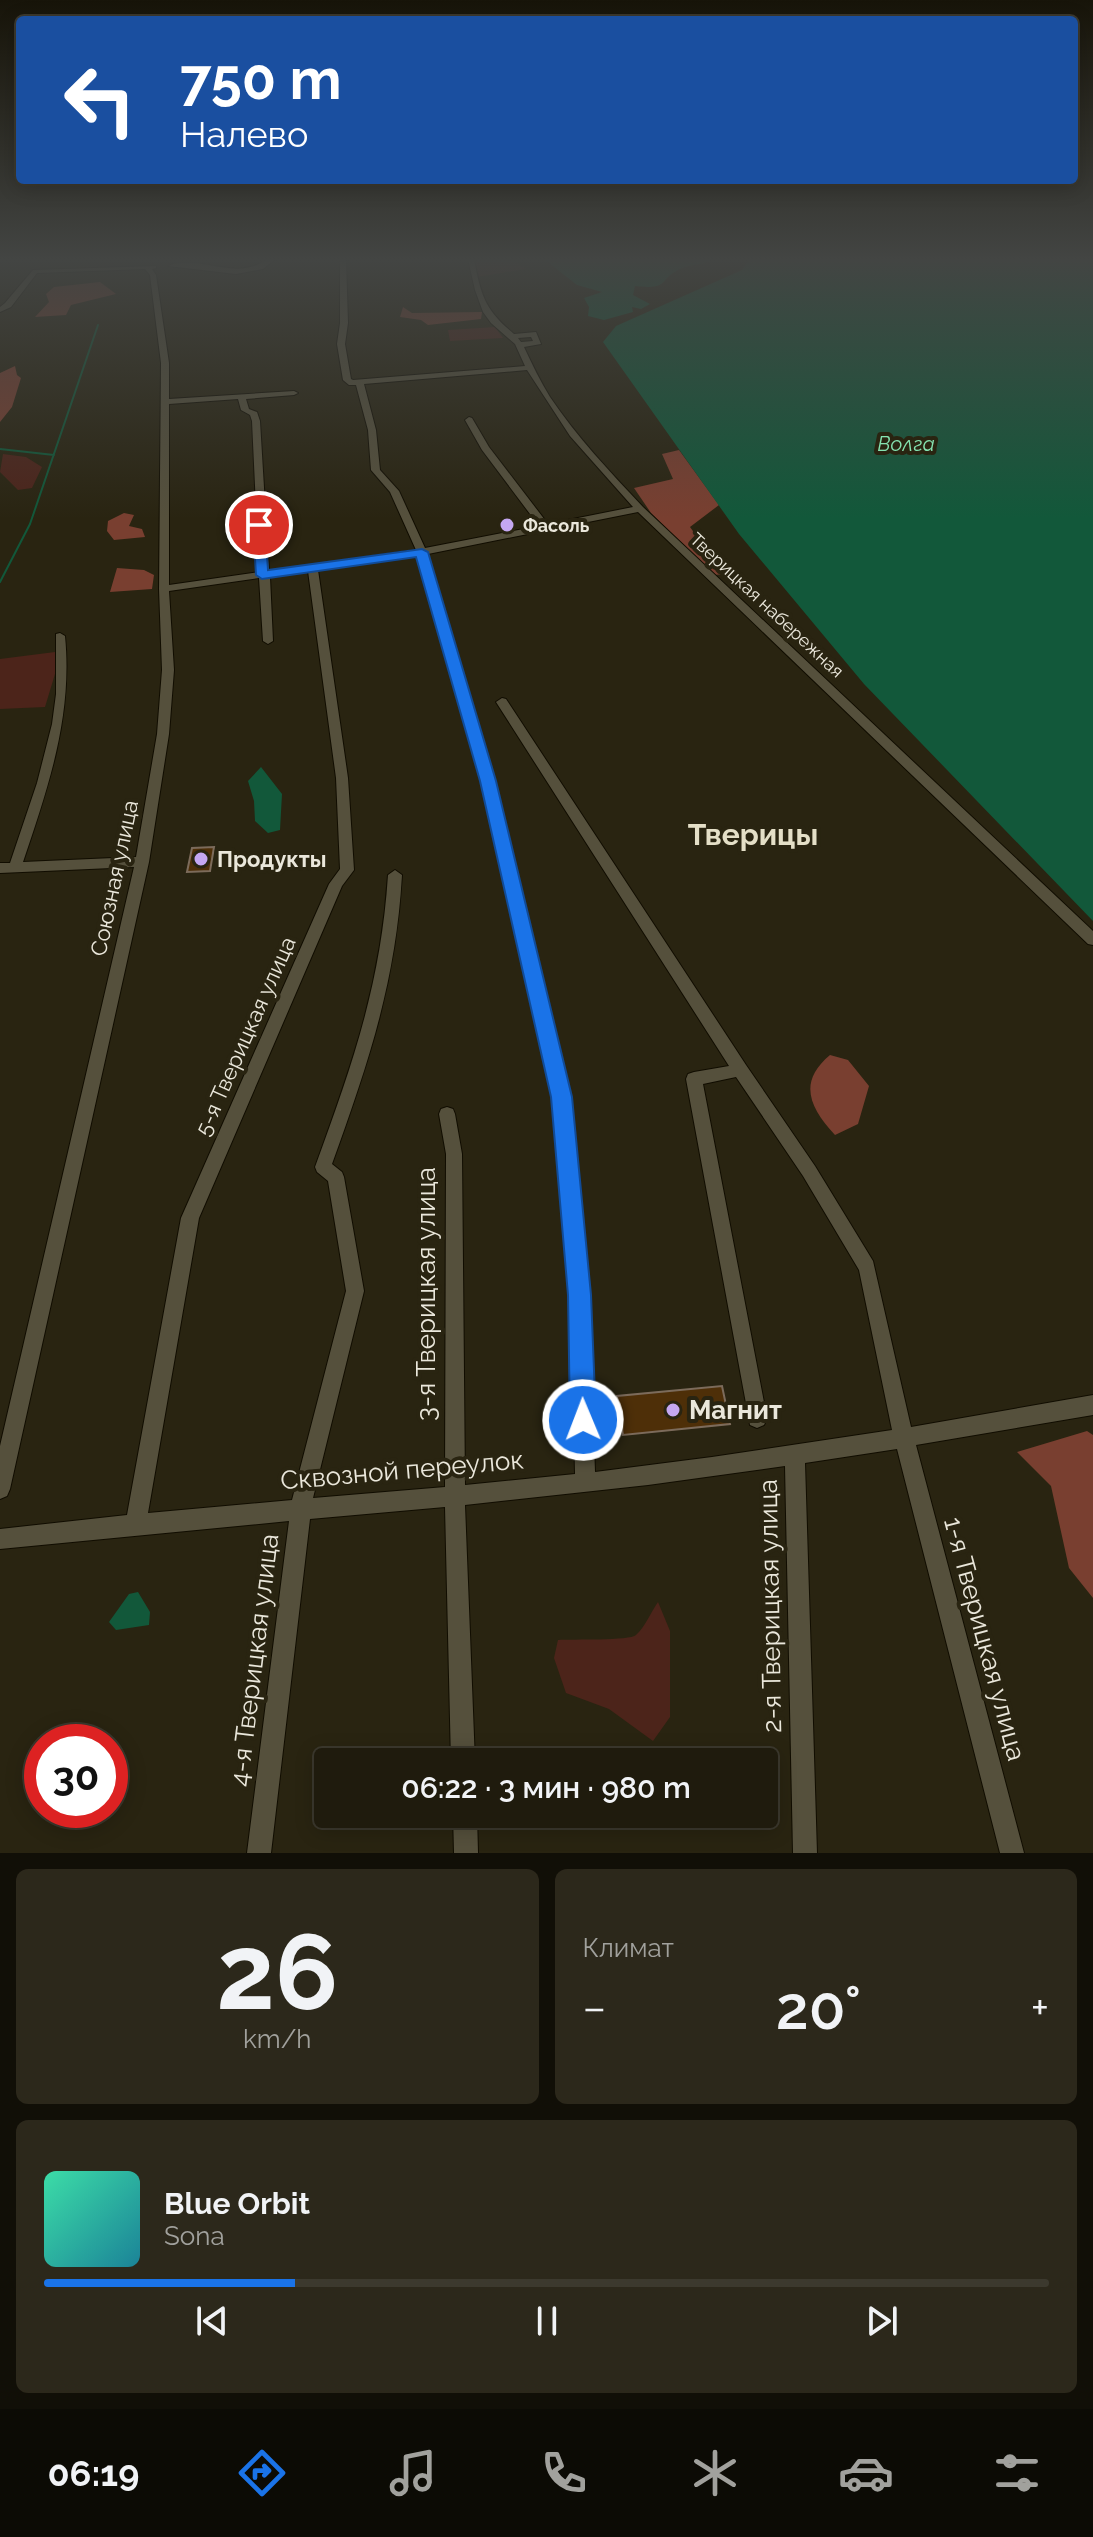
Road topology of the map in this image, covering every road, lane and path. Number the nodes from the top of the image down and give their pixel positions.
1 (162, 345) edge
2 (341, 345) edge
3 (520, 345) edge
4 (527, 368) junction
5 (360, 385) junction
6 (294, 393) dead end
7 (242, 398) junction
8 (166, 402) junction
9 (469, 420) dead end
10 (640, 509) junction
11 (546, 528) junction
12 (422, 552) junction
13 (313, 568) junction
14 (262, 575) junction
15 (164, 589) junction
16 (60, 636) dead end
17 (268, 641) dead end
18 (502, 702) dead end
19 (142, 862) junction
20 (7, 868) edge
21 (395, 875) dead end
22 (1093, 940) edge
23 (740, 1070) junction
24 (447, 1114) dead end
25 (1093, 1405) edge
26 (757, 1418) dead end
27 (904, 1439) junction
28 (795, 1454) junction
29 (585, 1483) junction
30 (0, 1489) edge
31 (455, 1494) junction
32 (301, 1506) junction
33 (136, 1522) junction
34 (0, 1539) edge
35 (463, 1748) edge
36 (465, 1828) edge
37 (259, 1853) edge
38 (466, 1853) edge
39 (805, 1853) edge
40 (1012, 1853) edge

1 - 8 street, Союзная улица
2 - 5 street
3 - 4 street, Тверицкая набережная
4 - 5 street
4 - 10 street, Тверицкая набережная
5 - 12 street
6 - 7 street
7 - 8 street
7 - 14 street
8 - 15 street, Союзная улица
9 - 11 street
10 - 11 street
10 - 22 street, Тверицкая набережная
11 - 12 street
12 - 13 street
12 - 29 street
13 - 14 street
13 - 33 street, 5-я Тверицкая улица
14 - 15 street
14 - 17 street
15 - 19 street, Союзная улица
16 - 20 street
18 - 23 street, 1-я Тверицкая улица
19 - 20 street
19 - 30 street, Союзная улица
21 - 32 street, 4-я Тверицкая улица
23 - 26 street
23 - 27 street, 1-я Тверицкая улица
24 - 31 street, 3-я Тверицкая улица
25 - 27 street, Сквозной переулок
27 - 28 street, Сквозной переулок
27 - 40 street, 1-я Тверицкая улица
28 - 29 street, Сквозной переулок
28 - 39 street, 2-я Тверицкая улица
29 - 31 street, Сквозной переулок
31 - 32 street, Сквозной переулок
31 - 35 street, 3-я Тверицкая улица
32 - 33 street, Сквозной переулок
32 - 37 street, 4-я Тверицкая улица
33 - 34 street, Сквозной переулок
36 - 38 street

